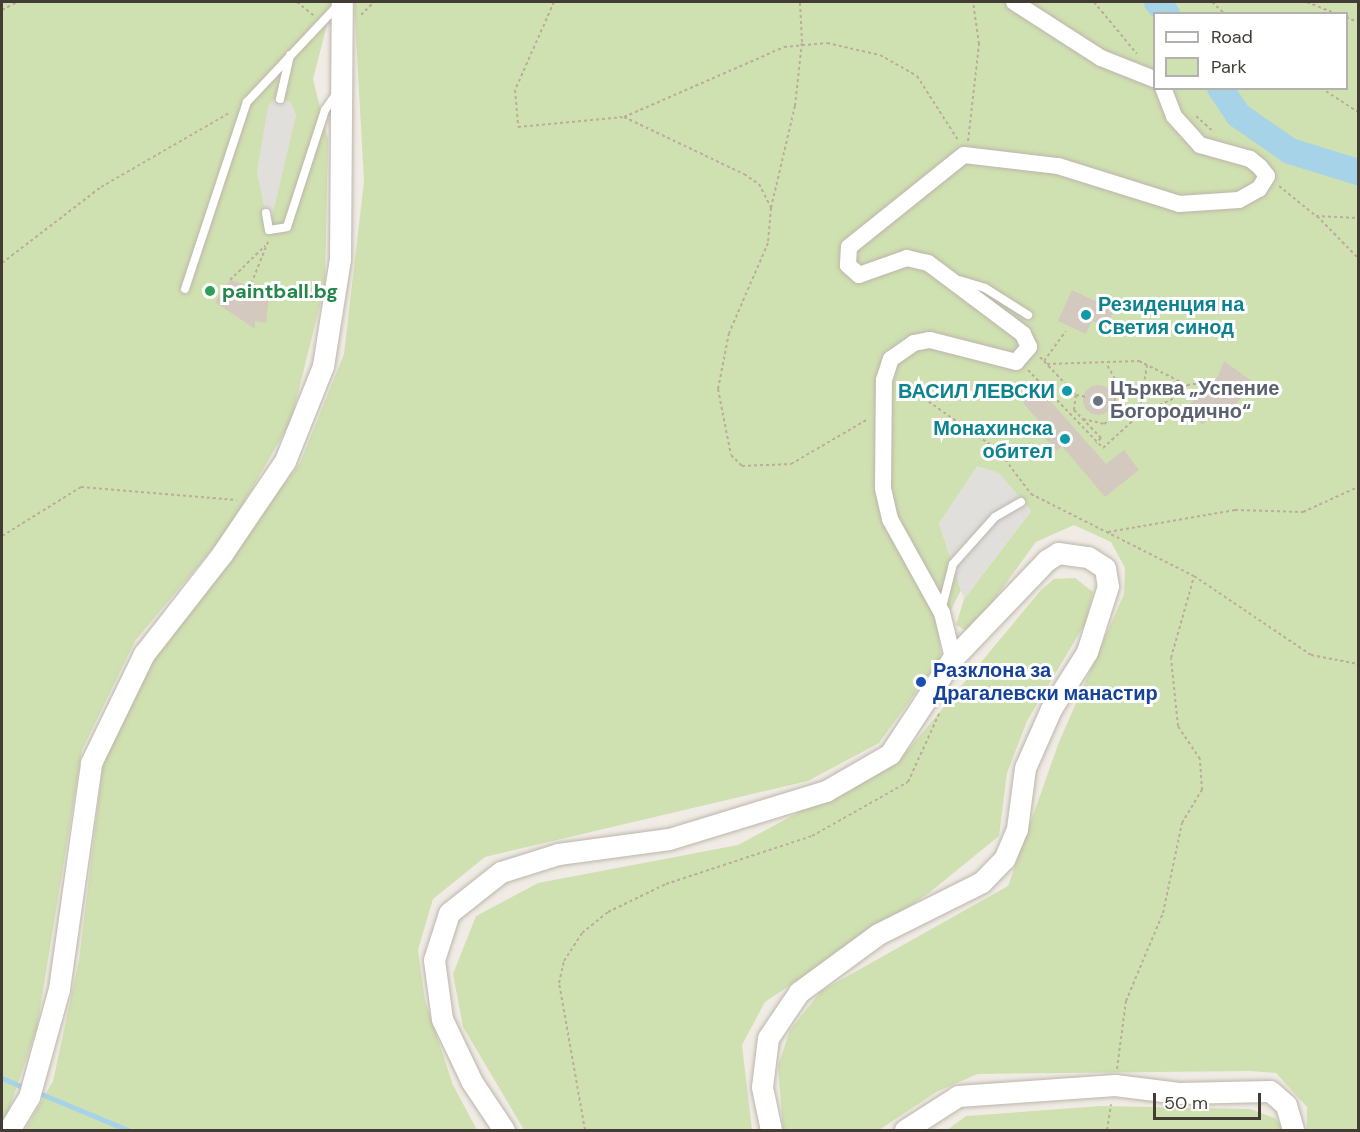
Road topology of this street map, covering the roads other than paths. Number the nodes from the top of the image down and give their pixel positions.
1 (342, 2) edge
2 (1014, 2) edge
3 (291, 51) junction
4 (1152, 77) edge
5 (341, 88) junction
6 (1164, 90) edge
7 (280, 99) dead end
8 (266, 213) dead end
9 (942, 274) junction
10 (185, 289) dead end
11 (1028, 315) dead end
12 (1022, 502) dead end
13 (942, 614) junction
14 (953, 658) junction
15 (9, 1131) edge
16 (504, 1131) edge
17 (771, 1131) edge
18 (905, 1131) edge
19 (1293, 1131) edge

1 - 3 lane
1 - 5 street
2 - 4 street
3 - 7 lane
3 - 10 lane
5 - 8 lane
5 - 15 street
6 - 9 street
9 - 11 lane
9 - 13 street
12 - 13 lane
13 - 14 street
14 - 16 street
14 - 17 street
18 - 19 street

